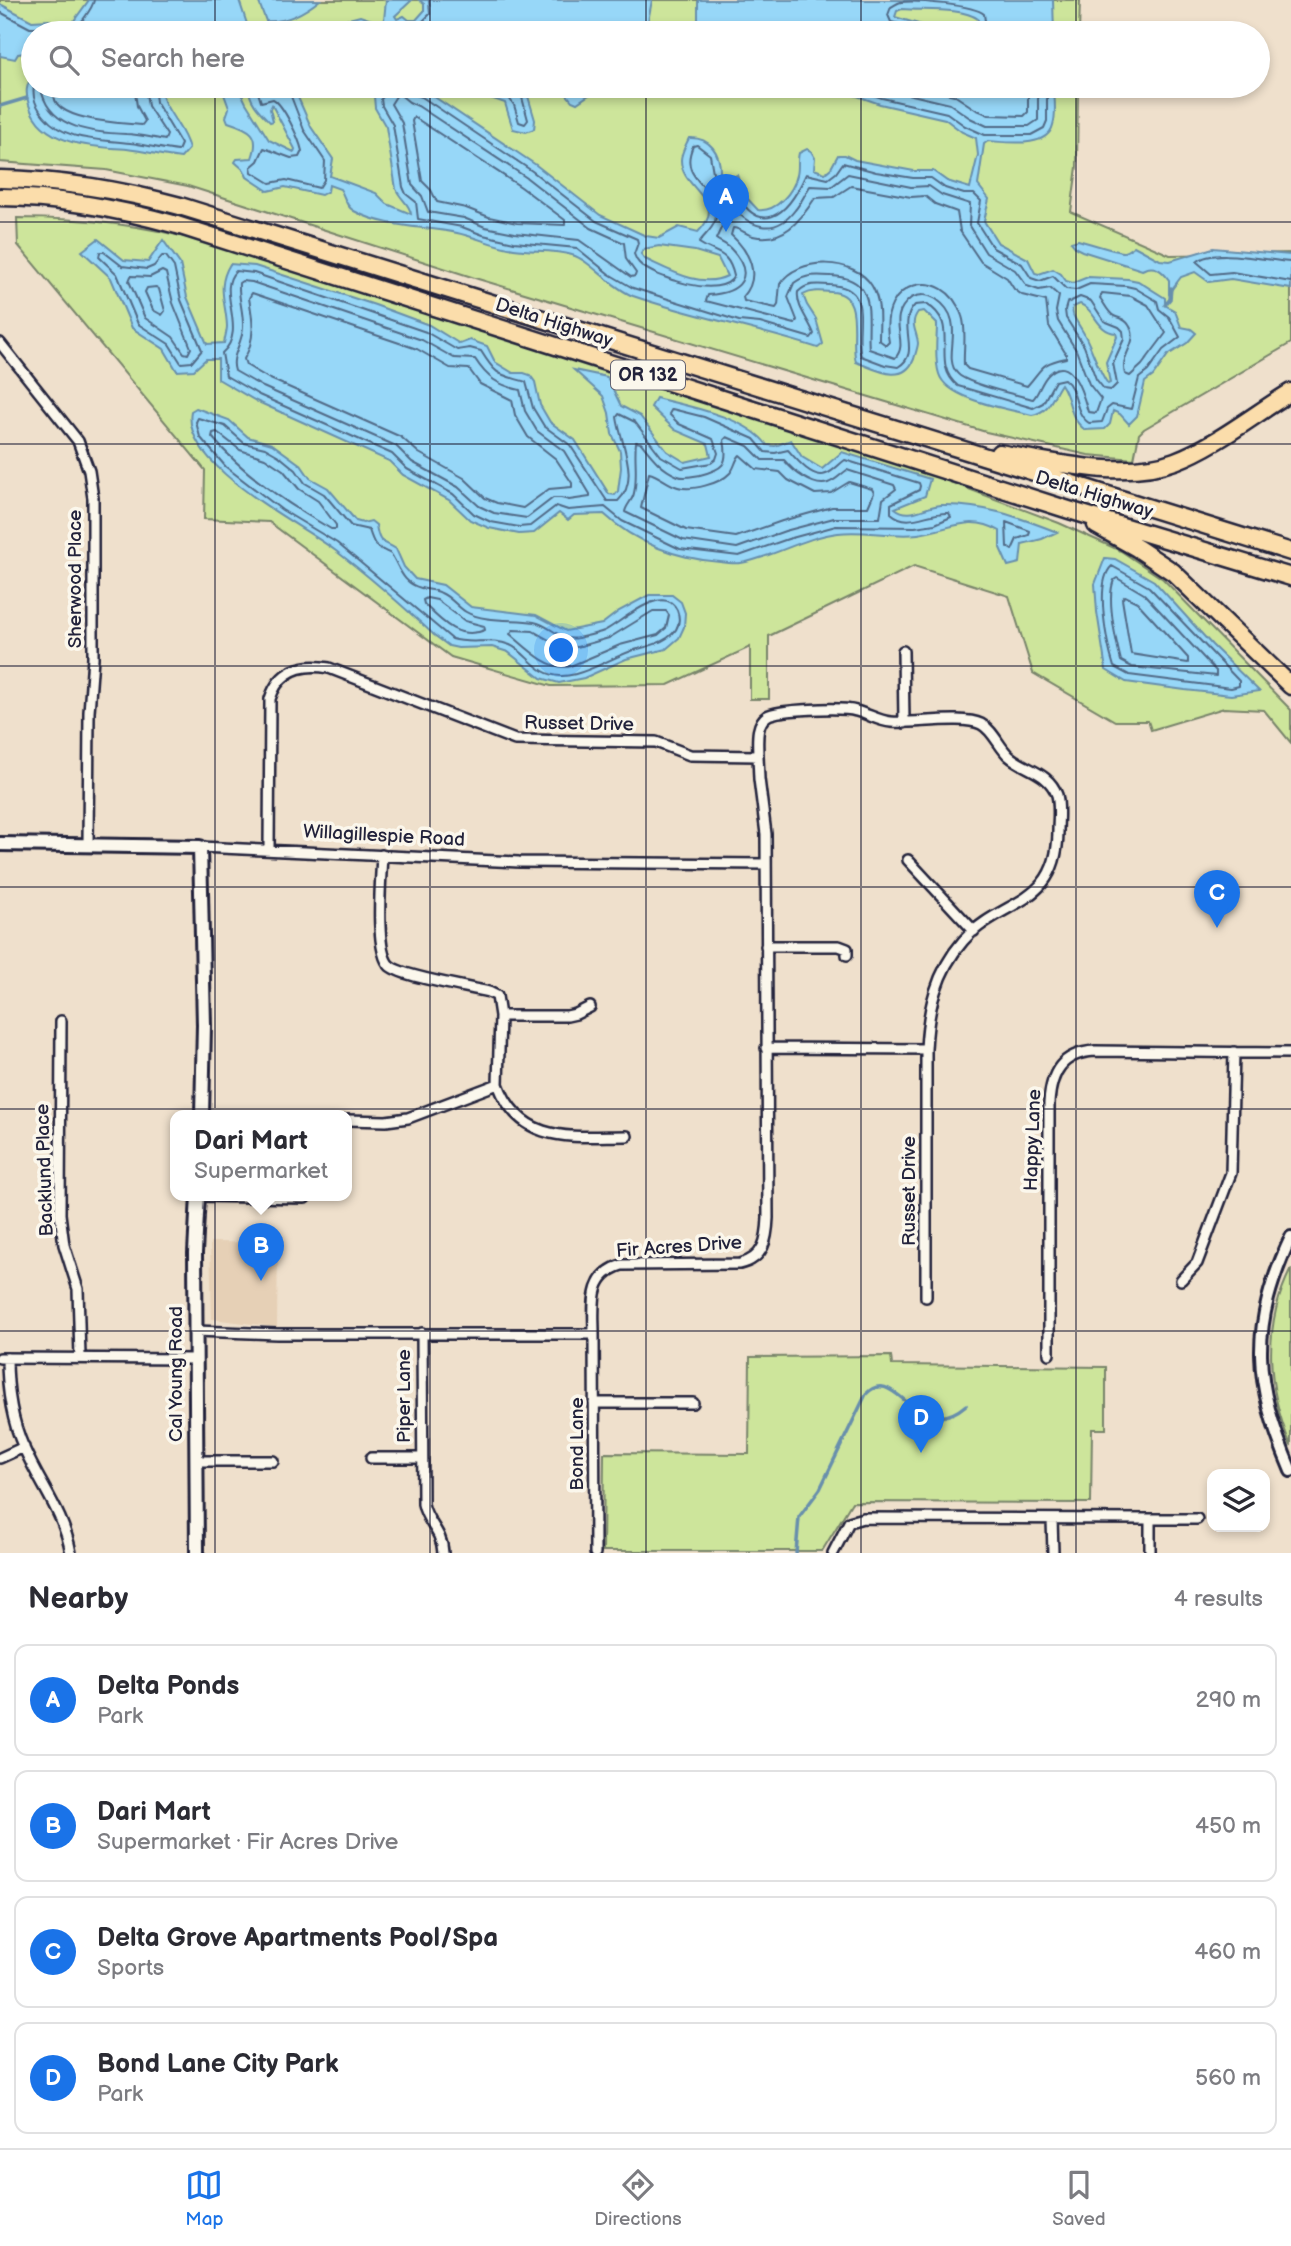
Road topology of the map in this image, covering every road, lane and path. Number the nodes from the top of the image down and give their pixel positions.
1 (0, 179) edge
2 (0, 197) edge
3 (0, 343) edge
4 (1291, 392) edge
5 (945, 445) junction
6 (1069, 510) junction
7 (1291, 552) edge
8 (1291, 577) edge
9 (903, 651) dead end
10 (1291, 686) edge
11 (904, 723) junction
12 (758, 756) junction
13 (0, 844) edge
14 (88, 845) junction
15 (200, 847) junction
16 (269, 850) junction
17 (382, 855) junction
18 (908, 860) dead end
19 (766, 864) junction
20 (974, 931) junction
21 (766, 946) junction
22 (847, 956) dead end
23 (590, 1007) dead end
24 (500, 1016) junction
25 (61, 1021) dead end
26 (766, 1048) junction
27 (926, 1049) junction
28 (1234, 1052) junction
29 (1291, 1053) edge
30 (498, 1084) junction
31 (202, 1110) edge
32 (352, 1120) edge
33 (627, 1136) dead end
34 (198, 1201) edge
35 (1291, 1237) edge
36 (1181, 1280) dead end
37 (926, 1297) dead end
38 (195, 1331) junction
39 (422, 1334) junction
40 (594, 1334) junction
41 (1049, 1354) dead end
42 (80, 1357) junction
43 (4, 1358) edge
44 (196, 1359) junction
45 (594, 1403) junction
46 (693, 1403) dead end
47 (24, 1447) junction
48 (0, 1458) edge
49 (371, 1458) dead end
50 (422, 1458) junction
51 (196, 1461) junction
52 (273, 1461) dead end
53 (1291, 1471) edge
54 (1052, 1519) junction
55 (1150, 1519) junction
56 (1197, 1519) dead end
57 (71, 1553) edge
58 (197, 1553) edge
59 (443, 1553) edge
60 (595, 1553) edge
61 (833, 1553) edge
62 (1053, 1553) edge
63 (1150, 1553) edge

1 - 5 highway, Delta Highway / OR 132
2 - 6 highway, Delta Highway / OR 132
3 - 14 street, Sherwood Place
4 - 5 highway
5 - 7 highway, Delta Highway / OR 132
6 - 8 highway, Delta Highway / OR 132
6 - 10 highway
9 - 11 street
11 - 12 street, Russet Drive
11 - 20 street, Russet Drive
12 - 16 street, Russet Drive
12 - 19 street, Fir Acres Drive
13 - 14 main road, Willagillespie Road
14 - 15 main road, Willagillespie Road
15 - 16 street, Willagillespie Road
15 - 31 main road
16 - 17 street, Willagillespie Road
17 - 19 street, Willagillespie Road
17 - 24 street
18 - 20 street
19 - 21 street, Fir Acres Drive
20 - 27 street, Russet Drive
21 - 22 street
21 - 26 street, Fir Acres Drive
23 - 24 street
24 - 30 street
25 - 42 street, Backlund Place
26 - 27 street
26 - 40 street, Fir Acres Drive
27 - 37 street, Russet Drive
28 - 29 street, Happy Lane
28 - 36 street
28 - 41 street, Happy Lane
30 - 32 street
30 - 33 street
34 - 38 main road, Cal Young Road
35 - 53 street
38 - 39 street
38 - 44 main road, Cal Young Road
39 - 40 street
39 - 50 street, Piper Lane
40 - 45 street, Bond Lane
42 - 43 street
42 - 44 street
43 - 47 street
44 - 51 main road, Cal Young Road
45 - 46 street
45 - 60 street, Bond Lane
47 - 48 street
47 - 57 street
49 - 50 street, Piper Lane
50 - 59 street, Piper Lane
51 - 52 street
51 - 58 main road, Cal Young Road
54 - 55 street
54 - 61 street
54 - 62 street
55 - 56 street
55 - 63 street

